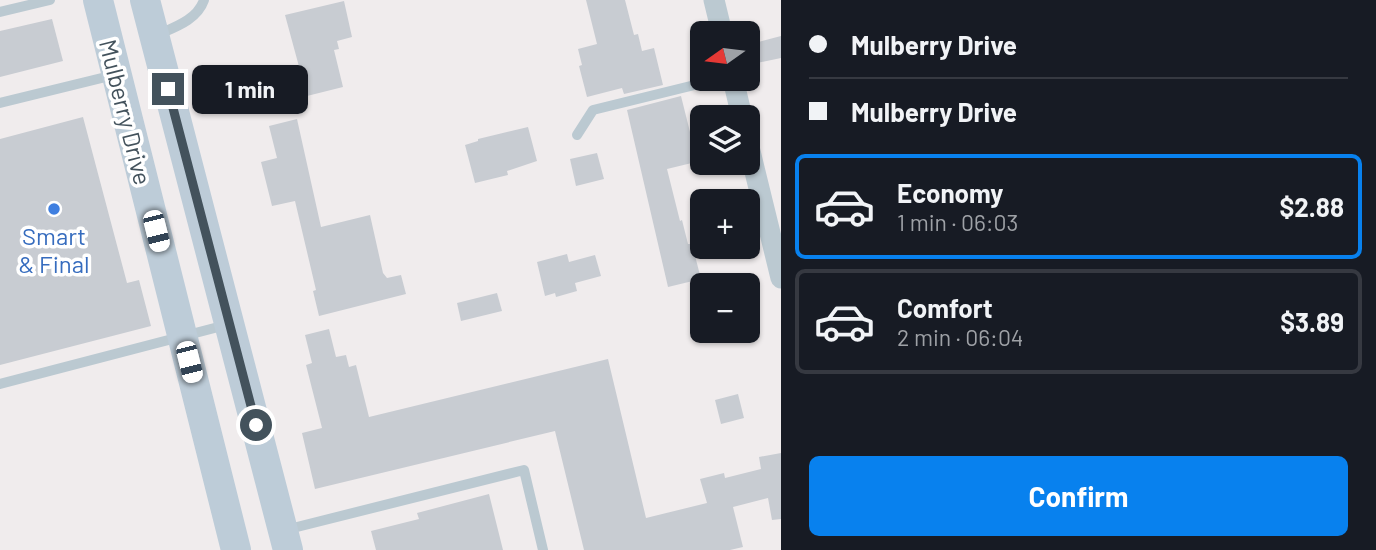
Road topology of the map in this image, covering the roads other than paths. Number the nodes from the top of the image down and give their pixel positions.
1 (50, 0) edge
2 (98, 0) edge
3 (145, 0) edge
4 (204, 0) edge
5 (714, 0) edge
6 (0, 12) edge
7 (719, 21) edge
8 (155, 36) junction
9 (117, 74) junction
10 (690, 86) edge
11 (0, 103) edge
12 (577, 135) dead end
13 (756, 175) edge
14 (781, 278) edge
15 (229, 324) junction
16 (182, 336) junction
17 (0, 384) edge
18 (285, 540) edge
19 (236, 550) edge
20 (543, 550) edge

1 - 6 lane
2 - 9 street, Mulberry Drive
3 - 8 street, Mulberry Drive
4 - 8 lane
5 - 7 street
8 - 15 street, Mulberry Drive
9 - 11 lane
9 - 16 street, Mulberry Drive
10 - 12 lane
13 - 14 street
15 - 16 lane
15 - 18 street, Mulberry Drive
16 - 17 lane
16 - 19 street, Mulberry Drive
18 - 20 lane

